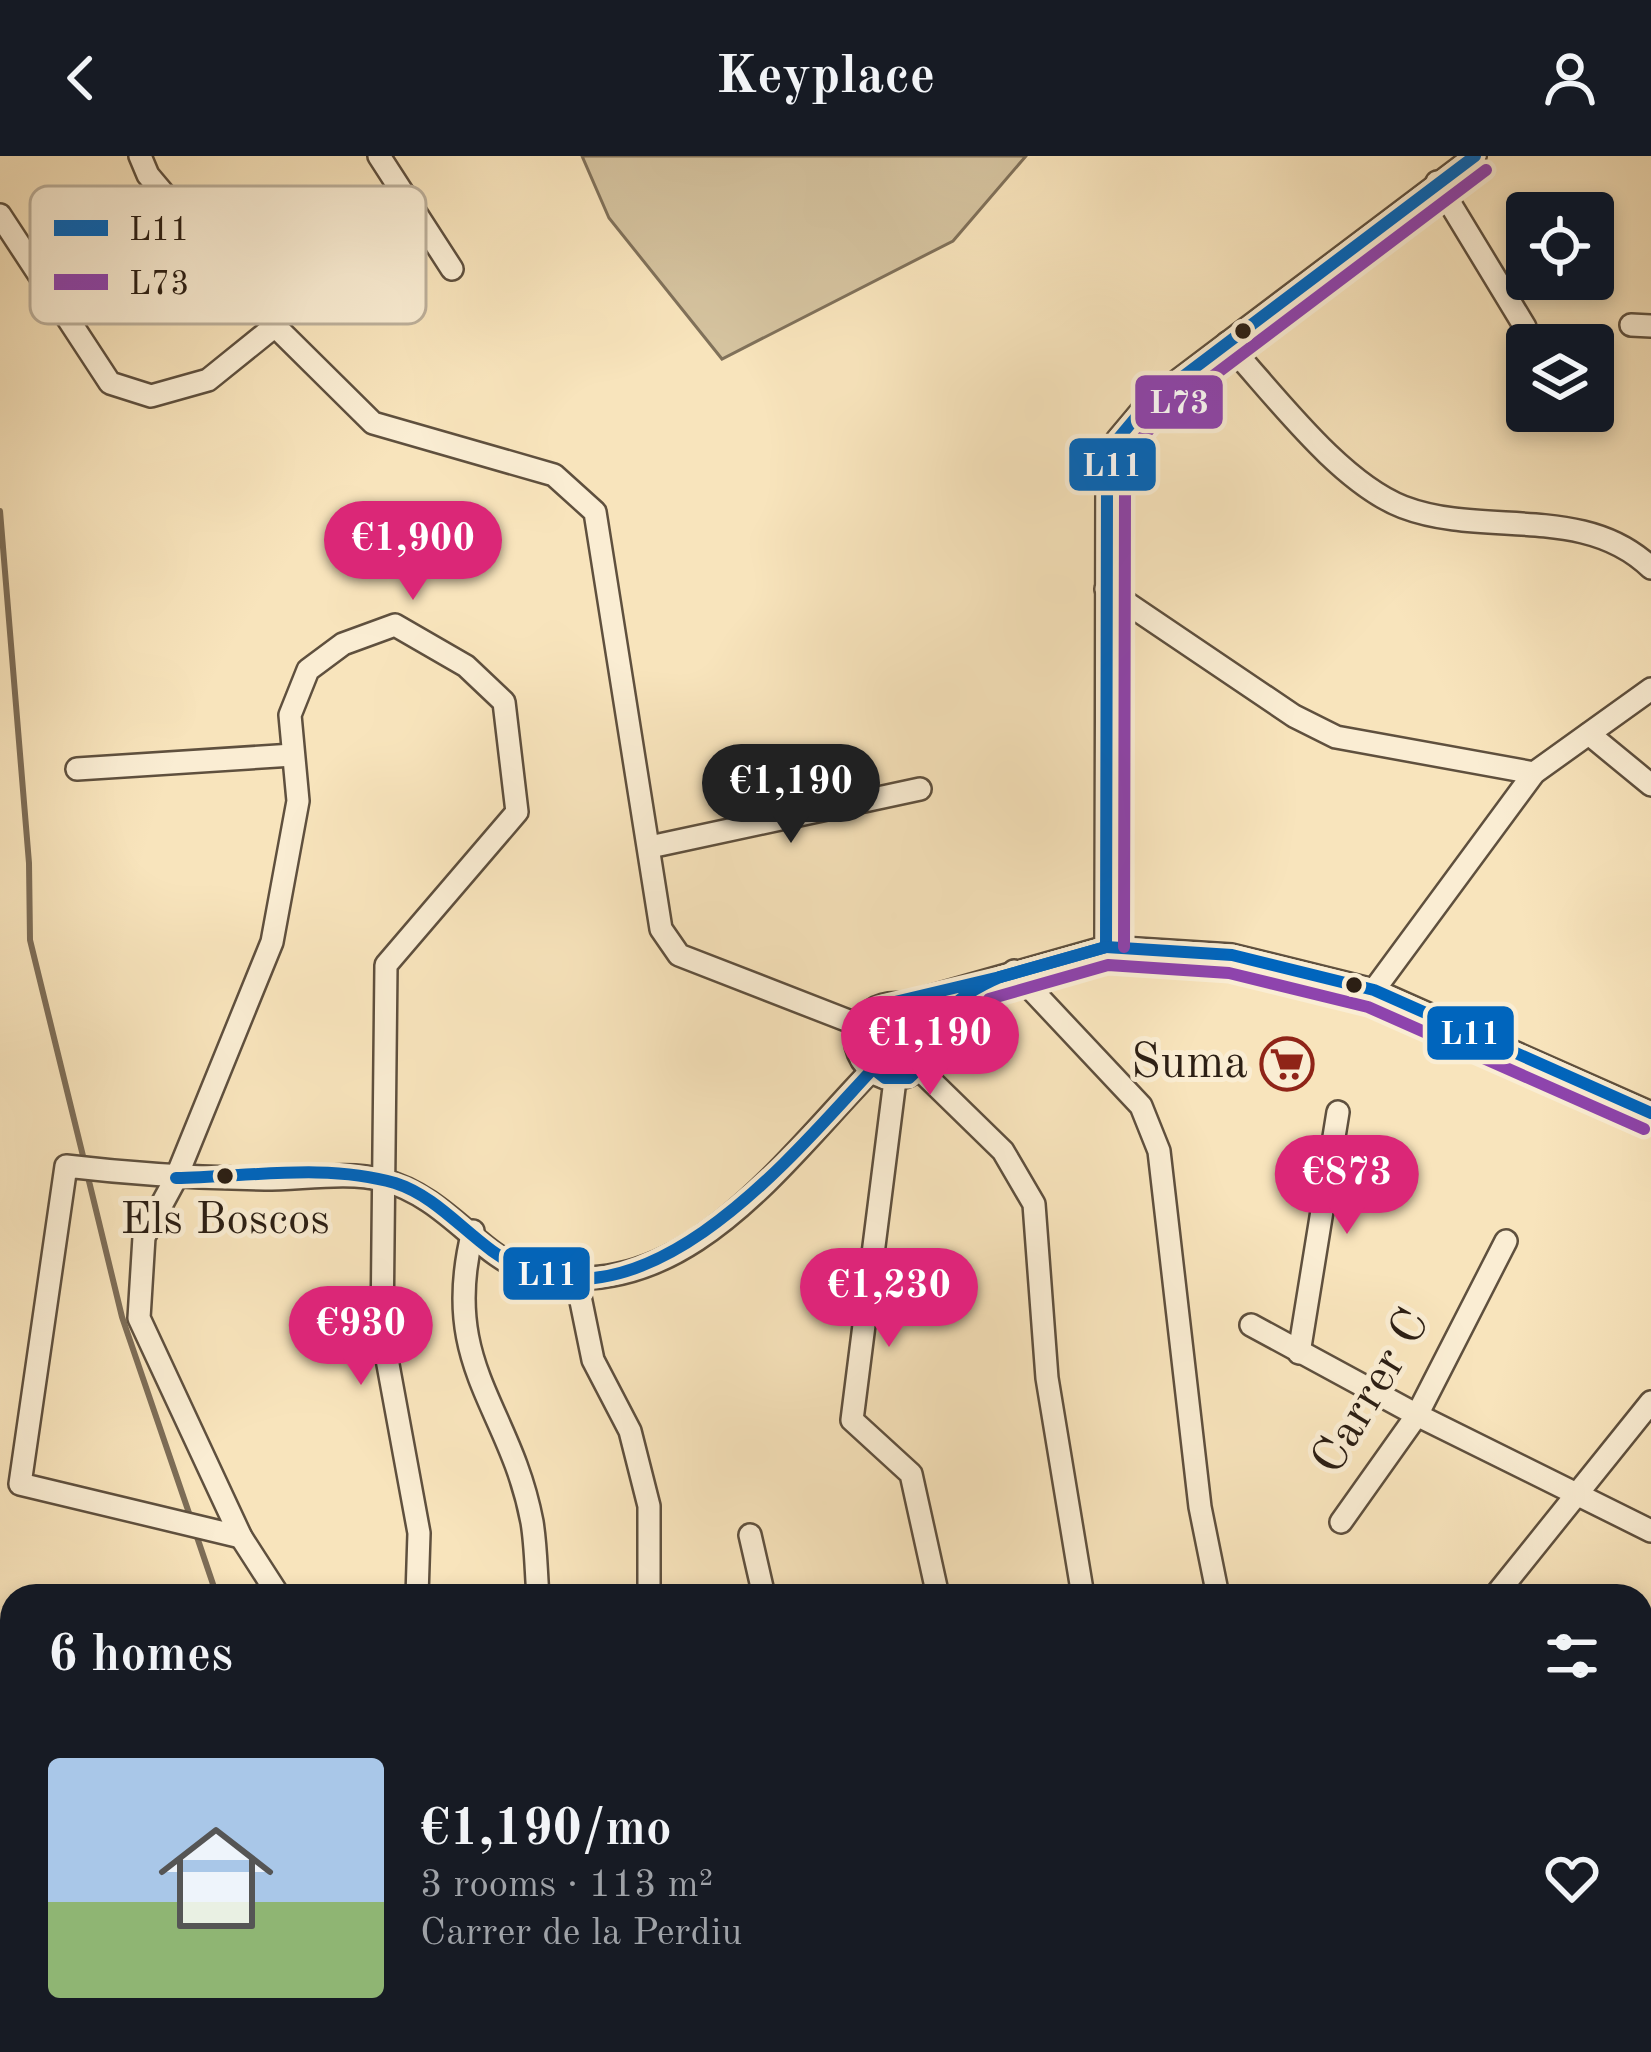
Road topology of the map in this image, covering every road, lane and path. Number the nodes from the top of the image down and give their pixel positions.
1 (140, 156) edge
2 (380, 156) edge
3 (1475, 156) edge
4 (1438, 182) junction
5 (156, 186) edge
6 (399, 186) edge
7 (0, 215) edge
8 (426, 228) edge
9 (30, 261) edge
10 (452, 269) dead end
11 (71, 324) edge
12 (1523, 324) edge
13 (275, 326) joint
14 (1226, 343) junction
15 (1651, 568) edge
16 (1106, 589) junction
17 (1651, 689) edge
18 (1588, 734) junction
19 (293, 755) junction
20 (77, 769) dead end
21 (1534, 773) junction
22 (1651, 785) edge
23 (920, 789) dead end
24 (650, 847) junction
25 (1106, 947) junction
26 (1014, 971) junction
27 (977, 985) junction
28 (1374, 990) junction
29 (904, 1004) junction
30 (859, 1024) junction
31 (932, 1033) junction
32 (920, 1070) junction
33 (870, 1072) junction
34 (895, 1080) junction
35 (1338, 1112) dead end
36 (1651, 1113) edge
37 (176, 1178) junction
38 (380, 1179) junction
39 (473, 1231) junction
40 (1506, 1241) dead end
41 (576, 1276) junction
42 (1251, 1325) dead end
43 (1299, 1354) junction
44 (1651, 1402) edge
45 (1417, 1415) junction
46 (1577, 1497) junction
47 (1341, 1522) dead end
48 (1651, 1532) edge
49 (750, 1535) dead end
50 (241, 1537) junction
51 (271, 1584) edge
52 (417, 1584) edge
53 (537, 1584) edge
54 (649, 1584) edge
55 (761, 1584) edge
56 (935, 1584) edge
57 (1081, 1584) edge
58 (1216, 1584) edge
59 (1505, 1584) edge

1 - 5 street
2 - 6 street
3 - 4 street
4 - 12 street
4 - 14 street
7 - 9 street
8 - 10 street
11 - 13 street
13 - 24 street
14 - 15 street
14 - 16 street
16 - 21 street
16 - 25 street
17 - 18 street
18 - 21 street
18 - 22 street
19 - 20 street
19 - 37 street
19 - 38 street
21 - 28 street
23 - 24 street
24 - 30 street
25 - 26 street
25 - 28 street
26 - 27 street
26 - 58 street
27 - 29 street
27 - 31 street
28 - 36 street
29 - 30 street
29 - 31 street
30 - 33 street
31 - 32 street
32 - 34 street
32 - 57 street
33 - 34 street
33 - 41 street
34 - 56 street
35 - 43 street
37 - 38 street
37 - 50 street
37 - 50 street
38 - 39 street
38 - 52 street
39 - 41 street
39 - 53 street
40 - 45 street, Carrer C
41 - 54 street
42 - 43 street
43 - 45 street
44 - 46 street
45 - 46 street
45 - 47 street, Carrer C
46 - 48 street
46 - 59 street
49 - 55 street
50 - 51 street

